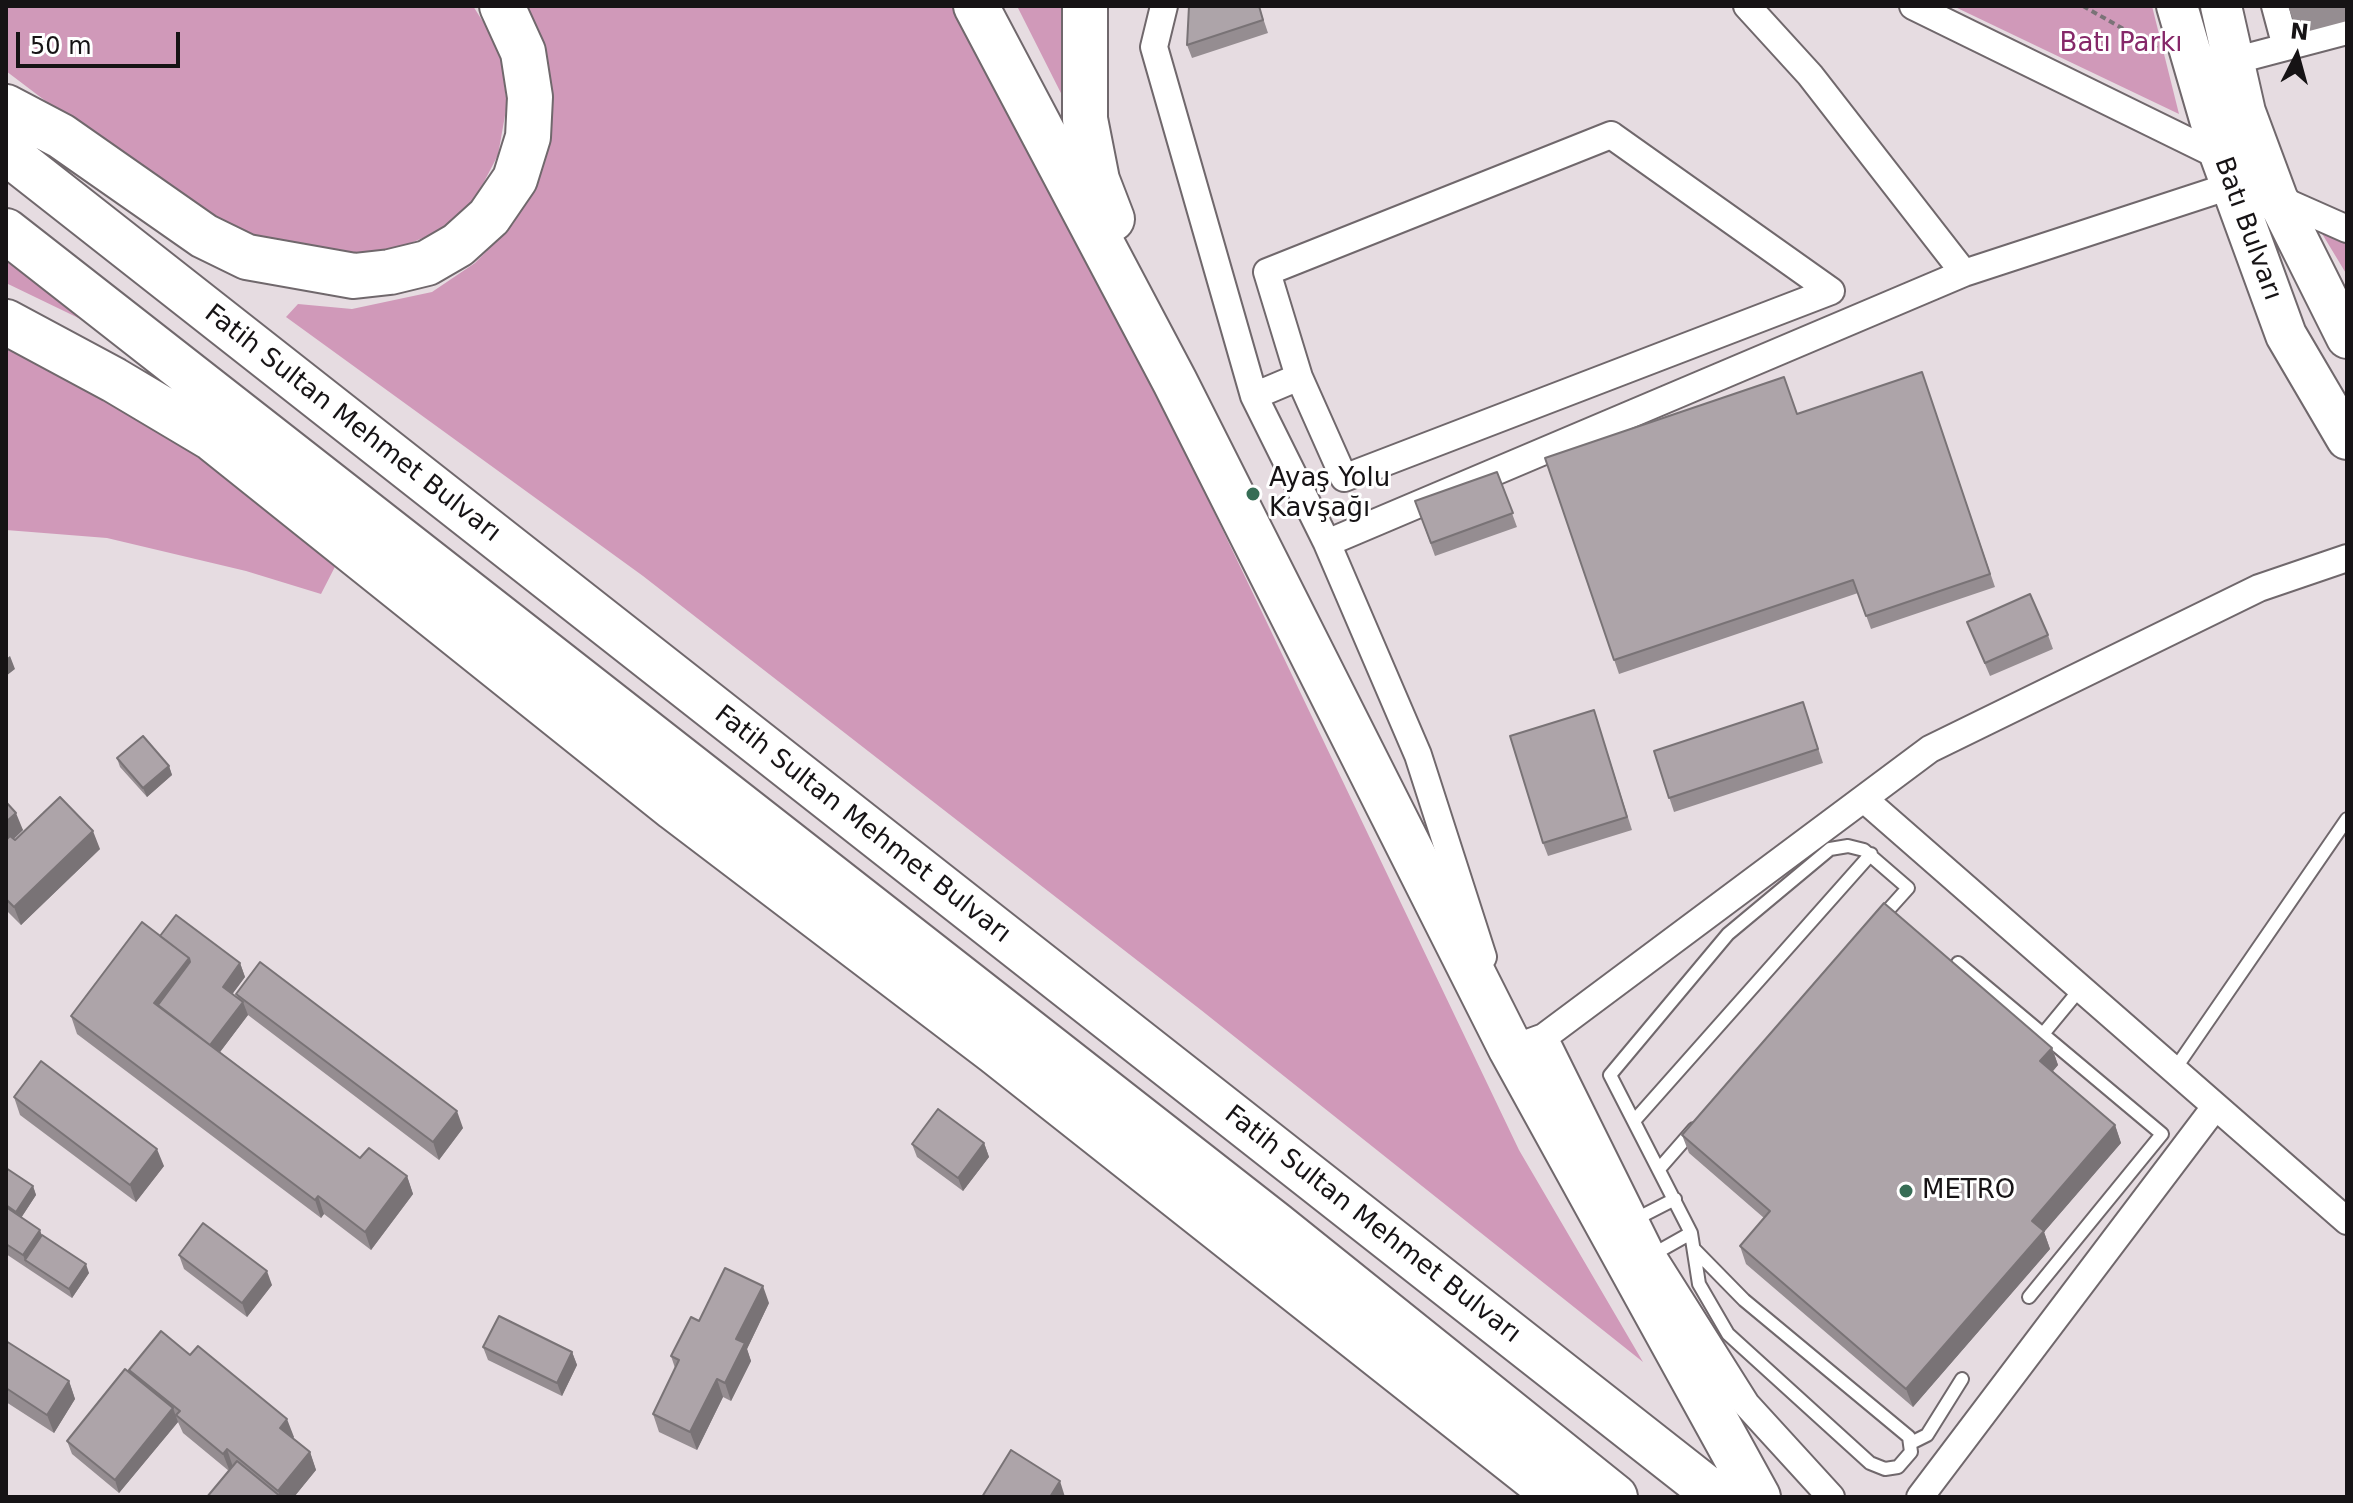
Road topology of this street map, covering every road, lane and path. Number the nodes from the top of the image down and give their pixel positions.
1 (502, 6) edge
2 (976, 6) edge
3 (1085, 6) edge
4 (1164, 6) edge
5 (1747, 6) edge
6 (1913, 6) edge
7 (2083, 6) edge
8 (2177, 6) edge
9 (2221, 6) edge
10 (2275, 6) edge
11 (2347, 31) edge
12 (2286, 47) junction
13 (2164, 51) dead end
14 (2233, 61) junction
15 (6, 107) edge
16 (6, 152) edge
17 (2226, 172) junction
18 (2277, 198) junction
19 (2347, 229) edge
20 (6, 231) edge
21 (1964, 273) junction
22 (6, 322) edge
23 (2347, 338) edge
24 (1299, 377) junction
25 (1175, 382) junction
26 (1254, 396) junction
27 (2347, 439) edge
28 (214, 440) junction
29 (1327, 543) junction
30 (2347, 558) edge
31 (542, 653) junction
32 (1864, 799) junction
33 (2347, 819) edge
34 (1871, 854) junction
35 (1867, 935) edge
36 (1958, 963) edge
37 (2081, 988) junction
38 (2043, 1034) junction
39 (1525, 1044) junction
40 (2175, 1069) junction
41 (2215, 1107) junction
42 (1634, 1121) junction
43 (1700, 1122) edge
44 (1659, 1169) junction
45 (1675, 1199) junction
46 (1634, 1220) junction
47 (2347, 1221) edge
48 (1691, 1233) junction
49 (1694, 1249) junction
50 (1652, 1255) junction
51 (2029, 1297) dead end
52 (1962, 1379) dead end
53 (1911, 1443) junction
54 (1558, 1497) edge
55 (1615, 1497) edge
56 (1718, 1497) edge
57 (1758, 1497) edge
58 (1831, 1497) edge
59 (1920, 1497) edge

1 - 15 highway
2 - 25 highway
3 - 25 highway
4 - 26 street
5 - 21 street
6 - 17 street
7 - 13 path
8 - 17 main road, Batı Bulvarı
9 - 14 main road, Batı Bulvarı
10 - 12 street
11 - 12 street
12 - 14 street
14 - 18 main road, Batı Bulvarı
16 - 56 highway, Fatih Sultan Mehmet Bulvarı
17 - 21 street
17 - 27 main road, Batı Bulvarı
18 - 19 street
18 - 23 main road, Batı Bulvarı
20 - 31 highway
21 - 29 street
22 - 28 highway
24 - 24 street
24 - 26 street
25 - 39 highway
26 - 29 street
28 - 31 highway
28 - 54 highway
29 - 39 street
30 - 32 street
31 - 55 highway
32 - 37 street
32 - 39 street
33 - 40 lane
34 - 35 lane
34 - 42 lane
34 - 42 lane
36 - 38 lane
37 - 38 lane
37 - 40 street
38 - 51 lane
39 - 46 street
39 - 57 highway
40 - 41 street
41 - 47 street
41 - 59 street
42 - 44 lane
43 - 44 lane
44 - 45 lane
45 - 46 lane
45 - 48 lane
46 - 50 street
48 - 49 lane
48 - 50 lane
49 - 53 lane
49 - 53 lane
50 - 58 street
52 - 53 lane

